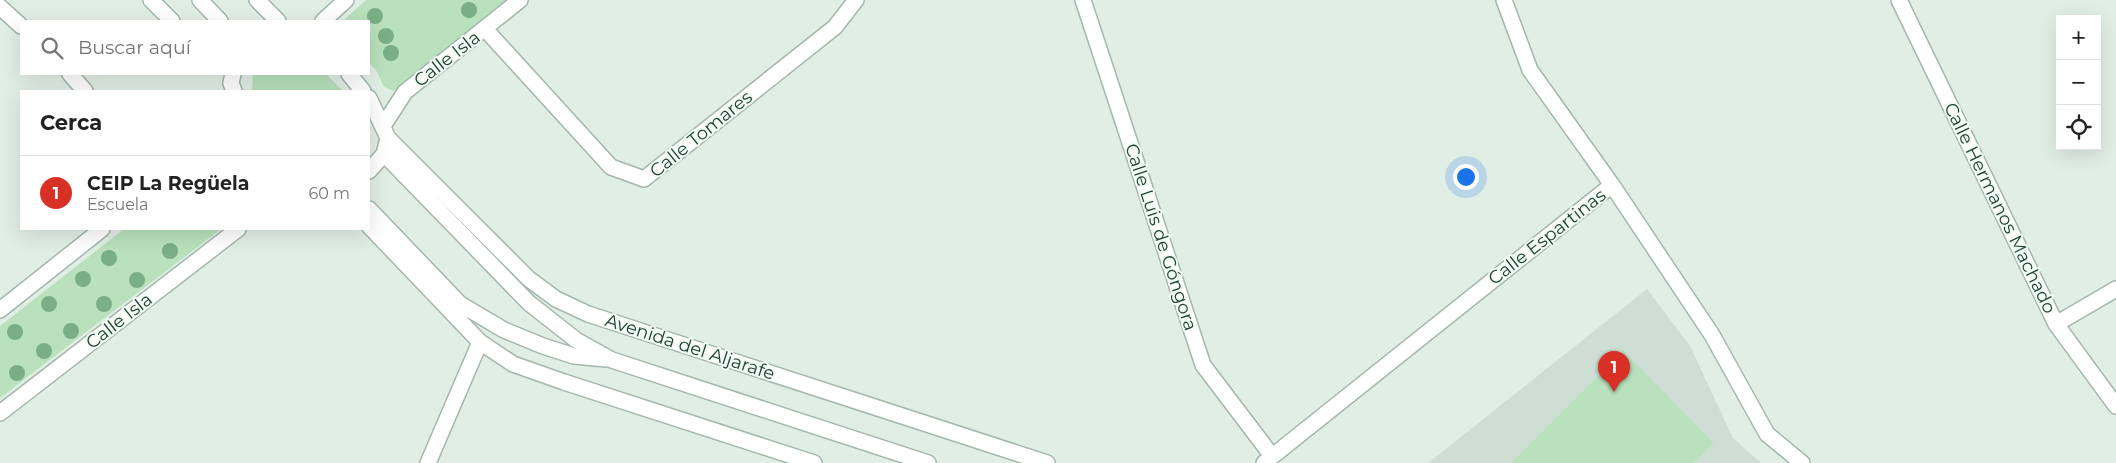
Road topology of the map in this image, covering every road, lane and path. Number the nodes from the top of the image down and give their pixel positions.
1 (151, 0) edge
2 (200, 0) edge
3 (257, 0) edge
4 (346, 0) edge
5 (520, 0) edge
6 (856, 0) edge
7 (1083, 0) edge
8 (1504, 0) edge
9 (1900, 0) edge
10 (0, 7) edge
11 (171, 20) edge
12 (219, 20) edge
13 (277, 20) edge
14 (324, 20) edge
15 (20, 25) edge
16 (485, 29) junction
17 (71, 75) edge
18 (350, 75) edge
19 (84, 90) edge
20 (363, 90) edge
21 (370, 100) edge
22 (386, 132) junction
23 (384, 154) junction
24 (370, 170) edge
25 (1612, 186) junction
26 (370, 210) edge
27 (370, 227) edge
28 (101, 230) edge
29 (237, 230) edge
30 (2116, 289) edge
31 (0, 310) edge
32 (2056, 324) junction
33 (480, 342) junction
34 (612, 360) junction
35 (2116, 406) edge
36 (0, 412) edge
37 (1268, 459) edge
38 (428, 463) edge
39 (814, 463) edge
40 (928, 463) edge
41 (1047, 463) edge
42 (1802, 463) edge

1 - 11 street
2 - 12 street
3 - 13 street
4 - 14 street
5 - 16 street, Calle Isla
6 - 16 street, Calle Tomares
7 - 37 street, Calle Luis de Góngora
8 - 25 street
9 - 32 street, Calle Hermanos Machado
10 - 15 street
16 - 22 street, Calle Isla
17 - 19 street
18 - 20 street
21 - 22 street, Avenida del Aljarafe
22 - 23 street
22 - 41 street, Avenida del Aljarafe
23 - 24 street
23 - 34 street, Avenida del Aljarafe
25 - 37 street, Calle Espartinas
25 - 42 street, Calle Espartinas
26 - 34 street, Avenida del Aljarafe
27 - 33 street
28 - 31 street
29 - 36 street, Calle Isla
30 - 32 street
32 - 35 street, Calle Hermanos Machado
33 - 38 street
33 - 39 street
34 - 40 street, Avenida del Aljarafe

